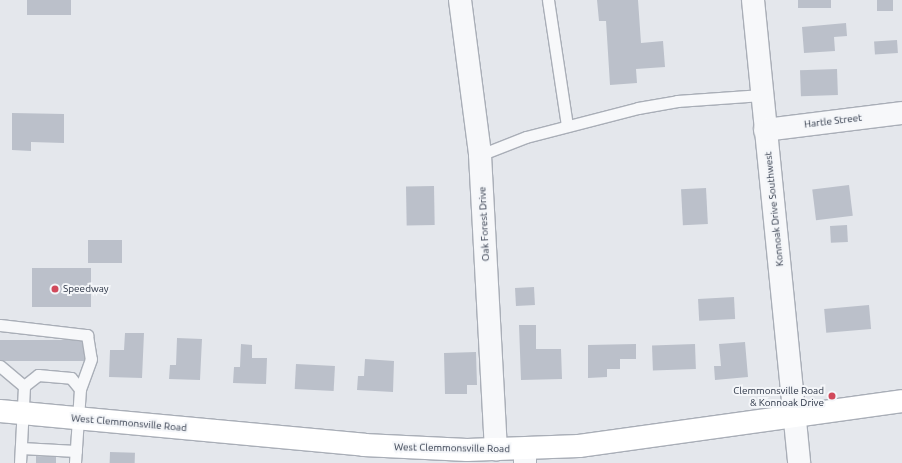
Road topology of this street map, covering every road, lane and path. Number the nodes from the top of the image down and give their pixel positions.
1 (460, 0) edge
2 (548, 0) edge
3 (752, 0) edge
4 (762, 95) junction
5 (902, 113) edge
6 (567, 126) junction
7 (765, 130) junction
8 (480, 155) junction
9 (0, 325) edge
10 (0, 366) edge
11 (24, 386) junction
12 (80, 389) junction
13 (902, 401) edge
14 (0, 411) edge
15 (22, 413) junction
16 (796, 418) junction
17 (79, 419) junction
18 (21, 448) junction
19 (496, 450) junction
20 (76, 451) junction
21 (525, 456) edge
22 (20, 463) edge
23 (75, 463) edge
24 (799, 463) edge

1 - 8 street, Oak Forest Drive
2 - 6 lane
3 - 4 street, Konnoak Drive Southwest
4 - 6 lane
4 - 7 street, Konnoak Drive Southwest
5 - 7 street, Hartle Street
6 - 8 lane
7 - 16 street, Konnoak Drive Southwest
8 - 19 street, Oak Forest Drive
9 - 12 lane
10 - 11 lane
11 - 12 lane
11 - 15 lane
12 - 17 lane
13 - 16 main road, West Clemmonsville Road
14 - 15 main road, West Clemmonsville Road
15 - 17 main road, West Clemmonsville Road
15 - 18 lane
16 - 21 main road, West Clemmonsville Road
16 - 24 street, Konnoak Drive Southwest
17 - 19 main road, West Clemmonsville Road
17 - 20 lane
18 - 20 lane
18 - 22 lane
19 - 21 main road, West Clemmonsville Road
20 - 23 lane

